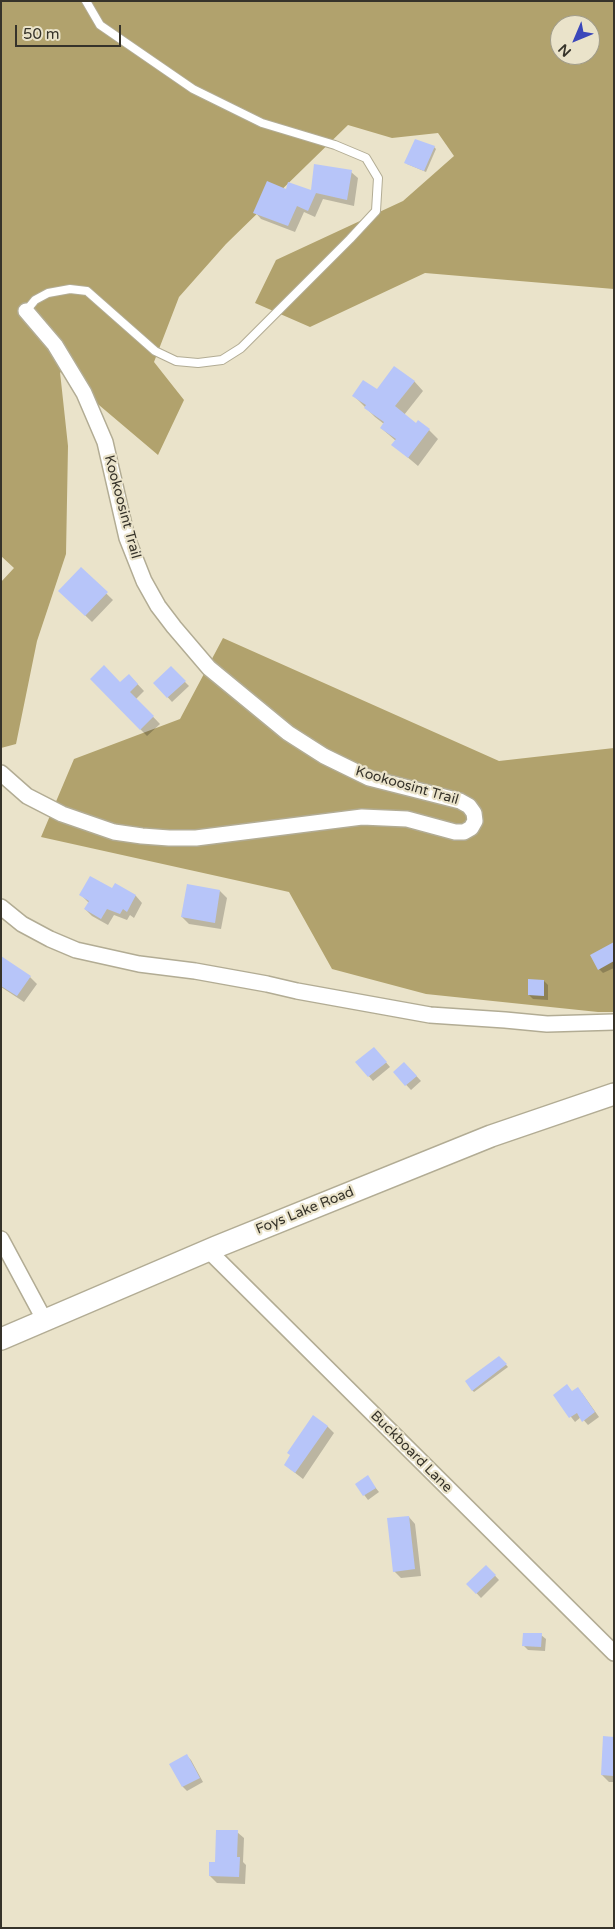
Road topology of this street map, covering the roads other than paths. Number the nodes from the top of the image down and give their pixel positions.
1 (86, 1) edge
2 (26, 311) joint
3 (1, 773) edge
4 (1, 907) edge
5 (614, 1022) edge
6 (614, 1094) edge
7 (1, 1239) edge
8 (208, 1250) junction
9 (45, 1321) junction
10 (1, 1340) edge
11 (614, 1653) edge

1 - 2 lane
2 - 3 street, Kookoosint Trail
4 - 5 street
6 - 8 street, Foys Lake Road
7 - 9 street
8 - 9 street, Foys Lake Road
8 - 11 street, Buckboard Lane
9 - 10 street, Foys Lake Road

